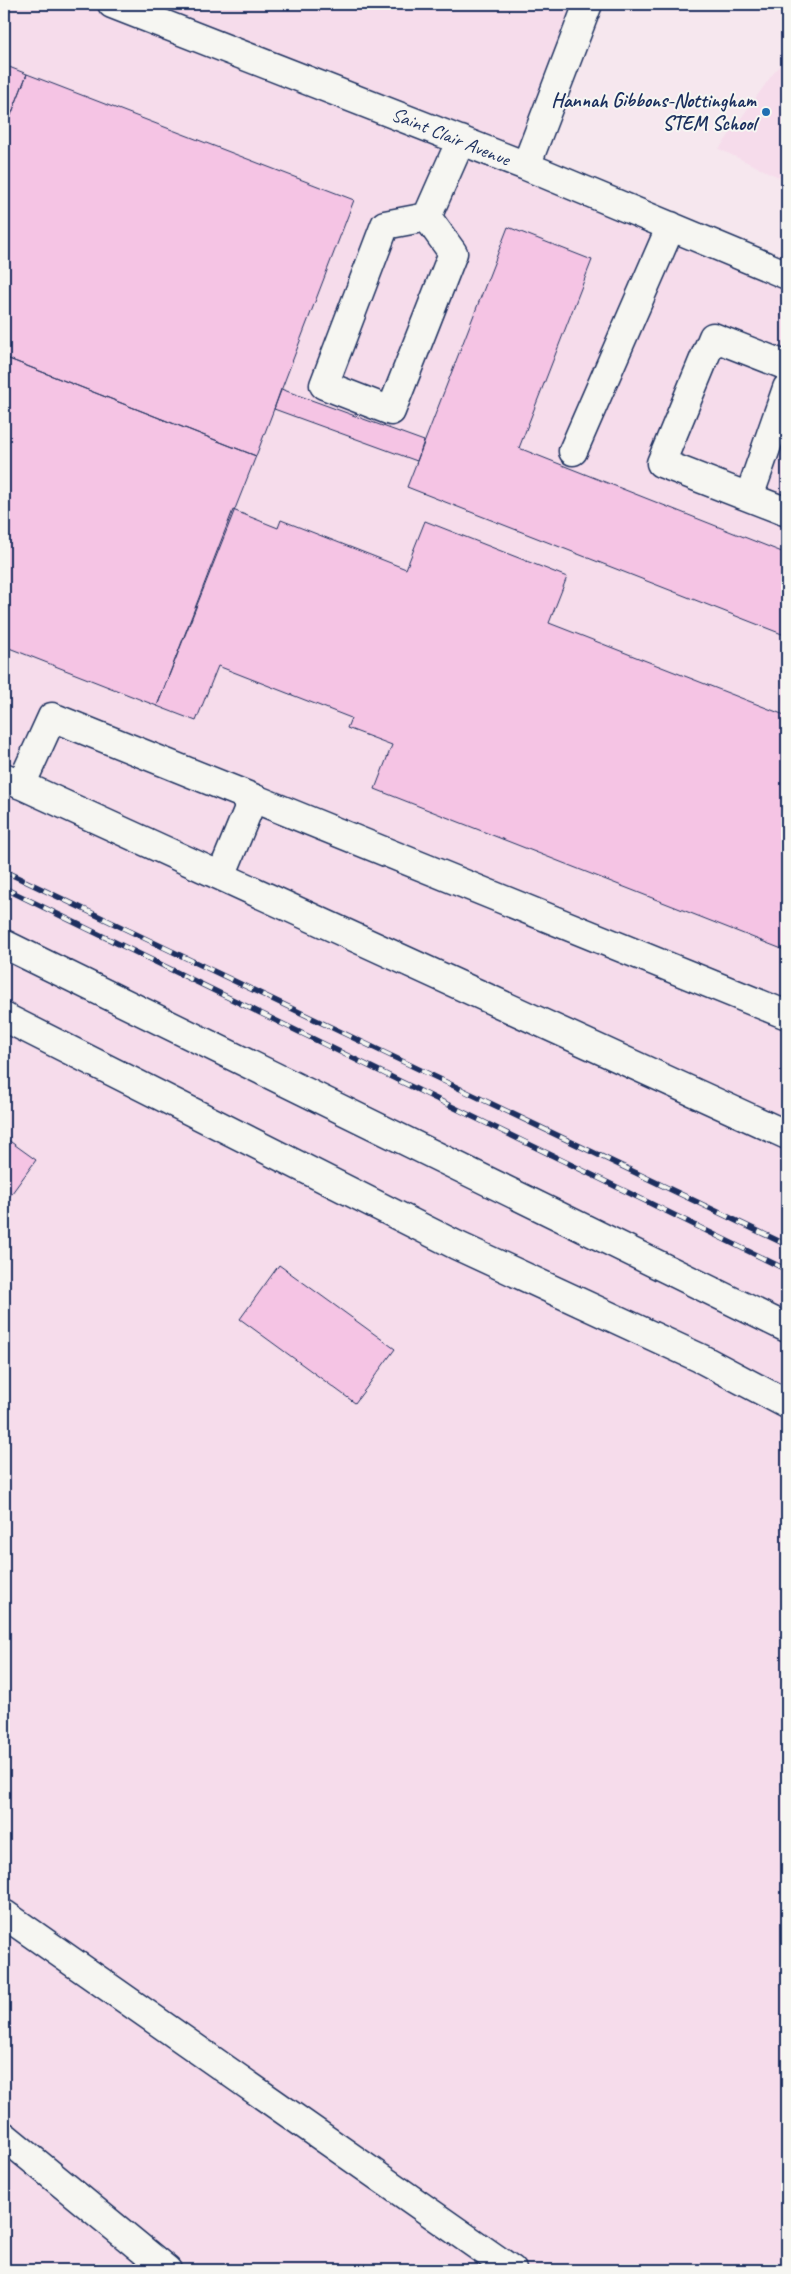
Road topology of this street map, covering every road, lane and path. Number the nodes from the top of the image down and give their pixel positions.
1 (112, 4) edge
2 (588, 4) edge
3 (157, 11) edge
4 (461, 140) junction
5 (526, 166) junction
6 (427, 216) junction
7 (671, 226) junction
8 (787, 275) edge
9 (787, 366) edge
10 (787, 388) edge
11 (573, 451) dead end
12 (749, 497) junction
13 (787, 512) edge
14 (12, 781) edge
15 (253, 798) junction
16 (221, 876) junction
17 (4, 944) edge
18 (787, 1015) edge
19 (4, 1017) edge
20 (787, 1134) edge
21 (787, 1328) edge
22 (787, 1404) edge
23 (4, 1914) edge
24 (4, 2136) edge
25 (167, 2270) edge
26 (512, 2270) edge

1 - 3 street, Saint Clair Avenue
2 - 5 street
3 - 4 street, Saint Clair Avenue
4 - 5 street, Saint Clair Avenue
4 - 6 street
5 - 7 street, Saint Clair Avenue
6 - 6 street
7 - 8 street, Saint Clair Avenue
7 - 11 street
9 - 12 street
10 - 12 street
12 - 13 street
14 - 15 street
14 - 16 street
15 - 16 street
15 - 18 street
16 - 20 street
17 - 21 street
19 - 22 street
23 - 26 street
24 - 25 street

